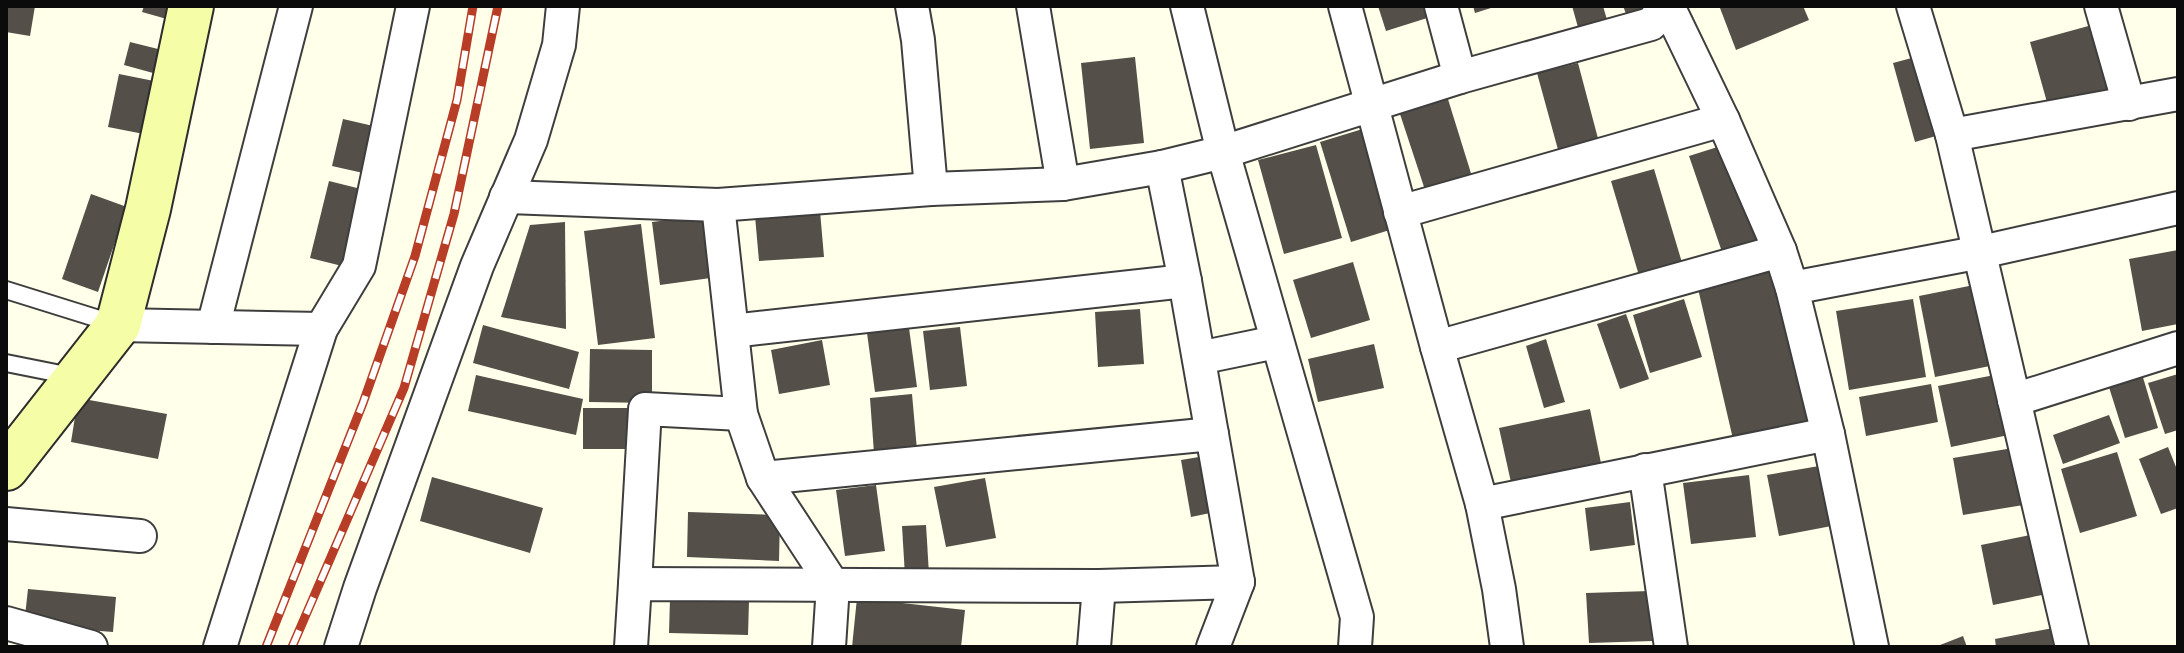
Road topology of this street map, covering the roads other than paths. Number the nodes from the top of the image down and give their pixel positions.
1 (191, 6) edge
2 (296, 6) edge
3 (413, 6) edge
4 (563, 6) edge
5 (912, 6) edge
6 (1033, 6) edge
7 (1187, 6) edge
8 (1345, 6) edge
9 (1441, 6) edge
10 (1668, 6) edge
11 (1913, 6) edge
12 (2101, 6) edge
13 (1460, 77) junction
14 (2178, 94) edge
15 (2129, 104) junction
16 (1372, 106) junction
17 (1723, 120) junction
18 (1952, 135) junction
19 (1223, 152) junction
20 (1162, 167) junction
21 (1063, 184) junction
22 (931, 189) junction
23 (506, 197) junction
24 (718, 205) junction
25 (2178, 208) edge
26 (1400, 212) junction
27 (1780, 251) junction
28 (1981, 252) junction
29 (1185, 281) junction
30 (1792, 288) junction
31 (6, 290) edge
32 (118, 325) junction
33 (213, 327) junction
34 (321, 329) junction
35 (732, 331) junction
36 (1276, 342) junction
37 (1437, 347) junction
38 (2178, 348) edge
39 (1199, 358) junction
40 (6, 363) edge
41 (77, 378) junction
42 (2014, 400) junction
43 (741, 414) junction
44 (1212, 434) junction
45 (1828, 434) junction
46 (6, 468) edge
47 (1645, 470) junction
48 (763, 478) junction
49 (1482, 504) junction
50 (6, 524) edge
51 (140, 536) dead end
52 (1238, 582) junction
53 (635, 584) junction
54 (833, 585) junction
55 (1099, 586) junction
56 (6, 623) edge
57 (91, 647) edge
58 (220, 647) edge
59 (341, 647) edge
60 (631, 647) edge
61 (829, 647) edge
62 (1094, 647) edge
63 (1213, 647) edge
64 (1355, 647) edge
65 (1507, 647) edge
66 (1671, 647) edge
67 (1872, 647) edge
68 (2072, 647) edge

1 - 32 street
2 - 33 street
3 - 34 street
4 - 23 street
5 - 22 street
6 - 21 street
7 - 19 street
8 - 16 street
9 - 13 street
10 - 13 street
10 - 17 street
11 - 18 street
12 - 15 street
13 - 16 street
14 - 15 street
15 - 18 street
16 - 19 street
16 - 26 street
17 - 26 street
17 - 27 street
18 - 28 street
19 - 20 street
19 - 36 street
20 - 21 street
20 - 29 street
21 - 22 street
22 - 24 street
23 - 24 street
23 - 59 street
24 - 35 street
25 - 28 street
26 - 37 street
27 - 30 street
27 - 37 street
28 - 30 street
28 - 42 street
29 - 35 street
29 - 39 street
30 - 45 street
31 - 32 lane
32 - 33 street
32 - 41 street
33 - 34 street
34 - 58 street
35 - 43 street
36 - 39 street
36 - 64 street
37 - 49 street
38 - 42 street
39 - 44 street
40 - 41 lane
41 - 46 street
42 - 68 street
43 - 48 street
43 - 53 street
44 - 48 street
44 - 52 street
45 - 47 street
45 - 67 street
47 - 49 street
47 - 66 street
48 - 54 street
49 - 65 street
50 - 51 street
52 - 55 street
52 - 63 street
53 - 54 street
53 - 60 street
54 - 55 street
54 - 61 street
55 - 62 street
56 - 57 street

